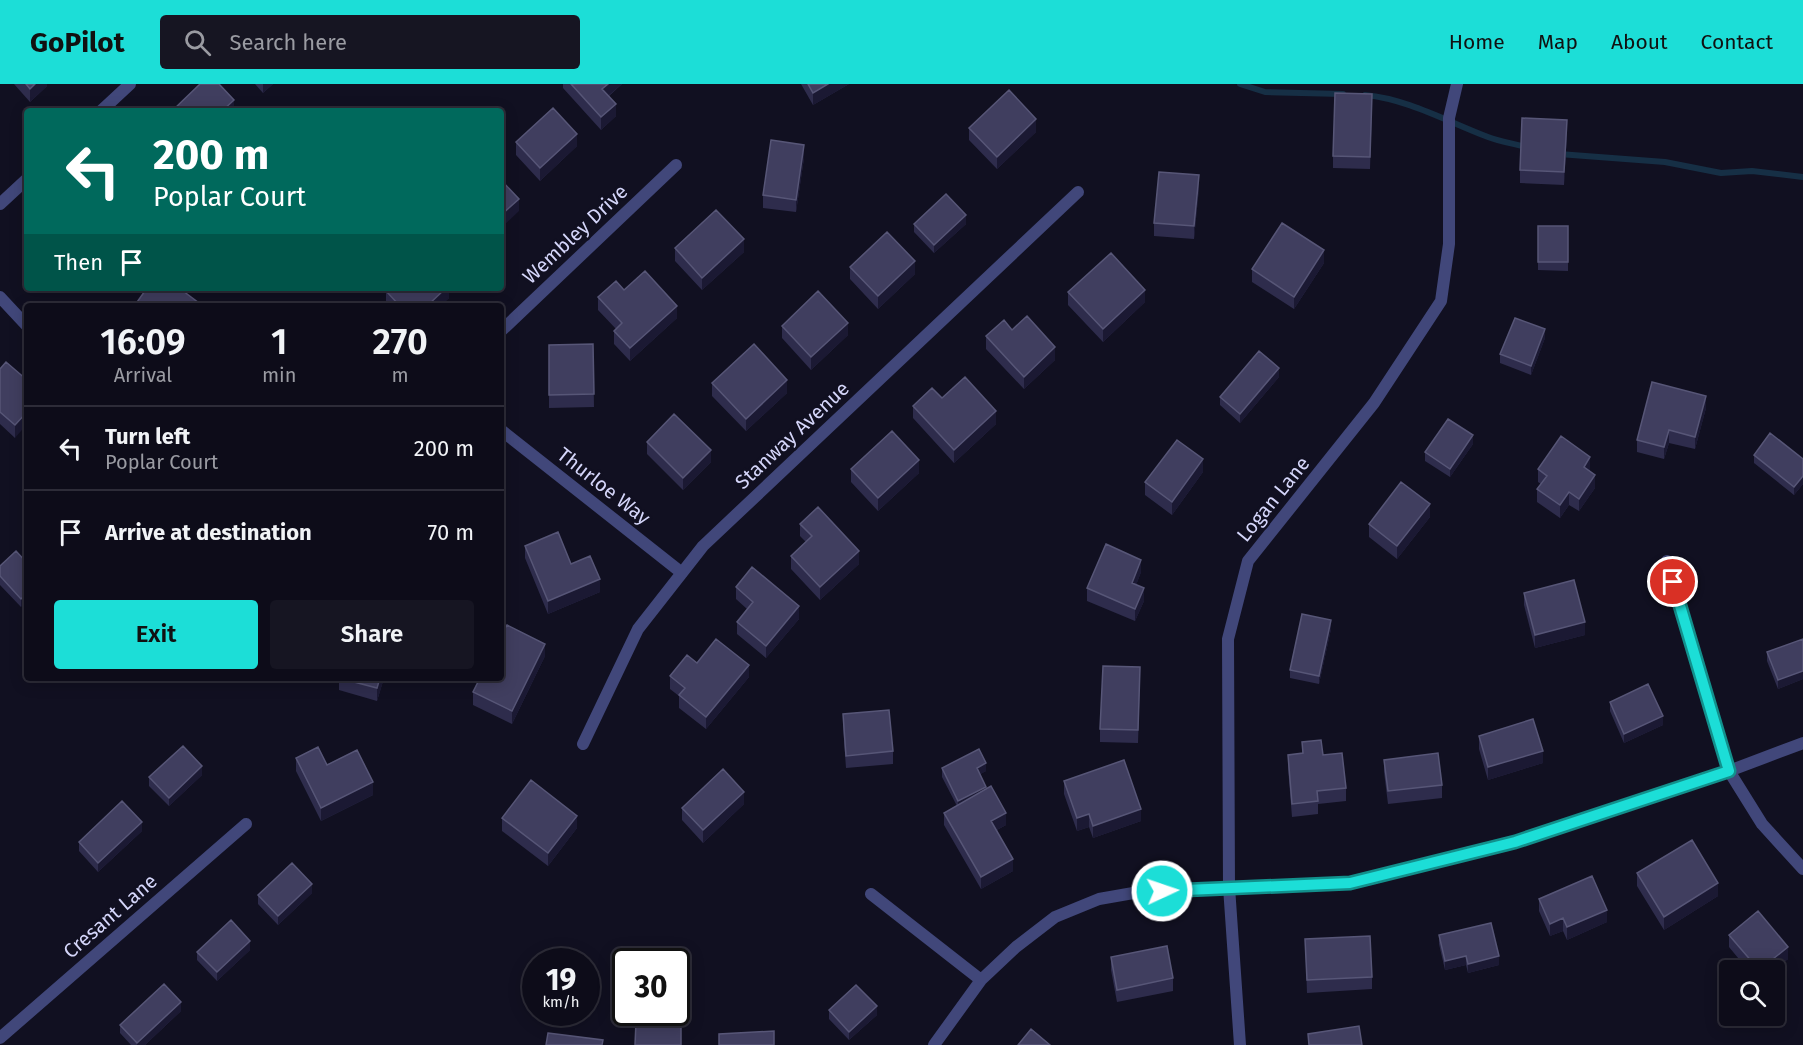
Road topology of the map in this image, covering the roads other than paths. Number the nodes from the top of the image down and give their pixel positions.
1 (130, 84) edge
2 (1457, 84) edge
3 (104, 108) edge
4 (676, 165) dead end
5 (24, 182) edge
6 (1078, 192) dead end
7 (0, 204) edge
8 (0, 297) edge
9 (24, 323) edge
10 (504, 328) edge
11 (504, 432) edge
12 (1666, 561) dead end
13 (682, 573) junction
14 (1803, 743) edge
15 (583, 744) dead end
16 (1729, 771) junction
17 (246, 824) dead end
18 (1803, 869) edge
19 (1229, 887) junction
20 (871, 894) dead end
21 (981, 980) junction
22 (0, 1038) edge
23 (934, 1045) edge
24 (1240, 1045) edge

1 - 3 street
2 - 19 street, Logan Lane
4 - 10 street, Wembley Drive
5 - 7 street
6 - 13 street, Stanway Avenue
8 - 9 street
11 - 13 street, Thurloe Way
12 - 16 street
13 - 15 street, Stanway Avenue
14 - 16 street
16 - 18 street
16 - 19 street
17 - 22 street, Cresant Lane
19 - 21 street
19 - 24 street, Logan Lane
20 - 21 street
21 - 23 street

